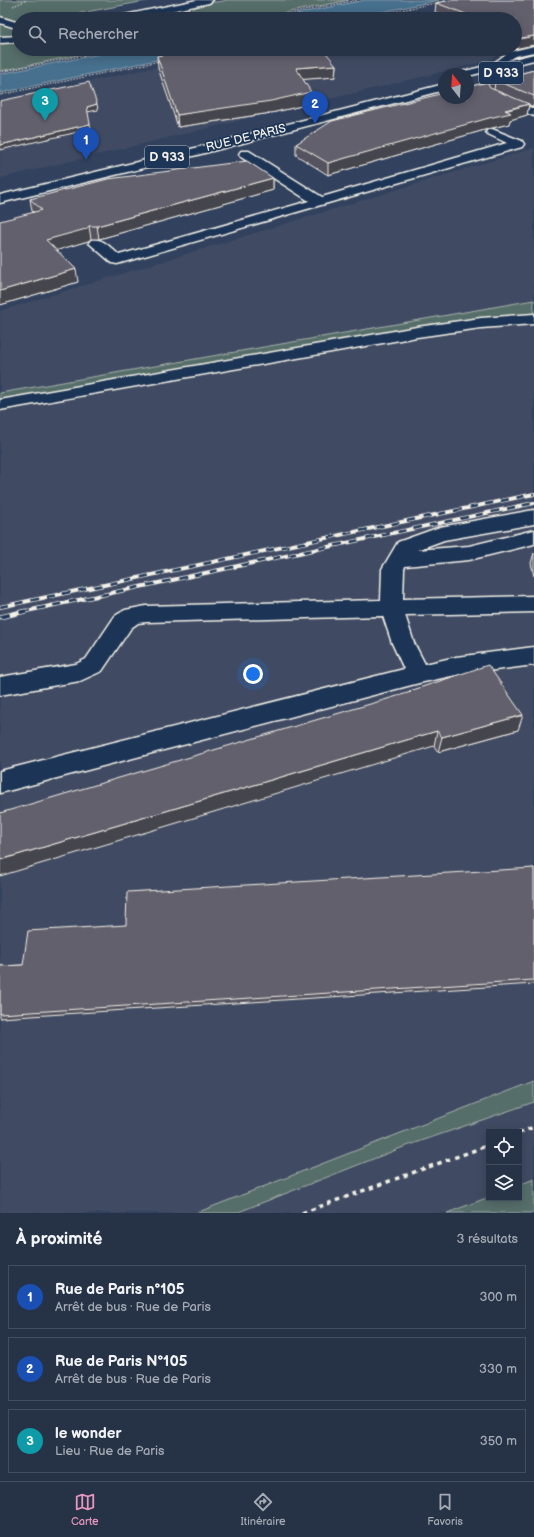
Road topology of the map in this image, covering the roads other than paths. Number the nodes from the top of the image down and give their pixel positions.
1 (209, 0) edge
2 (153, 12) edge
3 (0, 20) edge
4 (12, 24) edge
5 (12, 39) edge
6 (0, 40) edge
7 (534, 49) edge
8 (522, 52) edge
9 (509, 56) edge
10 (534, 57) edge
11 (499, 63) dead end
12 (534, 64) edge
13 (474, 72) edge
14 (474, 79) edge
15 (438, 81) edge
16 (438, 89) edge
17 (493, 95) edge
18 (534, 113) edge
19 (286, 123) junction
20 (492, 132) edge
21 (193, 152) junction
22 (235, 155) junction
23 (0, 189) edge
24 (0, 199) edge
25 (320, 202) junction
26 (96, 243) edge
27 (534, 319) edge
28 (0, 405) edge
29 (534, 517) edge
30 (534, 537) edge
31 (498, 547) junction
32 (534, 547) edge
33 (399, 559) junction
34 (534, 604) edge
35 (392, 608) junction
36 (534, 656) edge
37 (419, 674) junction
38 (0, 686) edge
39 (0, 782) edge

1 - 2 main road
3 - 4 main road
5 - 6 main road
7 - 8 main road
9 - 11 main road
10 - 13 main road, D 933
12 - 14 main road, D 933
15 - 19 main road, RUE DE PARIS / D 933
16 - 19 main road, RUE DE PARIS / D 933
17 - 18 main road
19 - 21 main road, RUE DE PARIS / D 933
19 - 22 main road
19 - 23 main road, RUE DE PARIS / D 933
20 - 25 main road
21 - 22 main road
21 - 24 main road, RUE DE PARIS / D 933
22 - 25 main road
25 - 26 main road
27 - 28 main road
29 - 33 main road
30 - 31 main road
31 - 32 main road
31 - 33 main road
33 - 35 main road
34 - 35 main road
35 - 37 main road
35 - 38 main road
36 - 37 main road
37 - 39 main road

